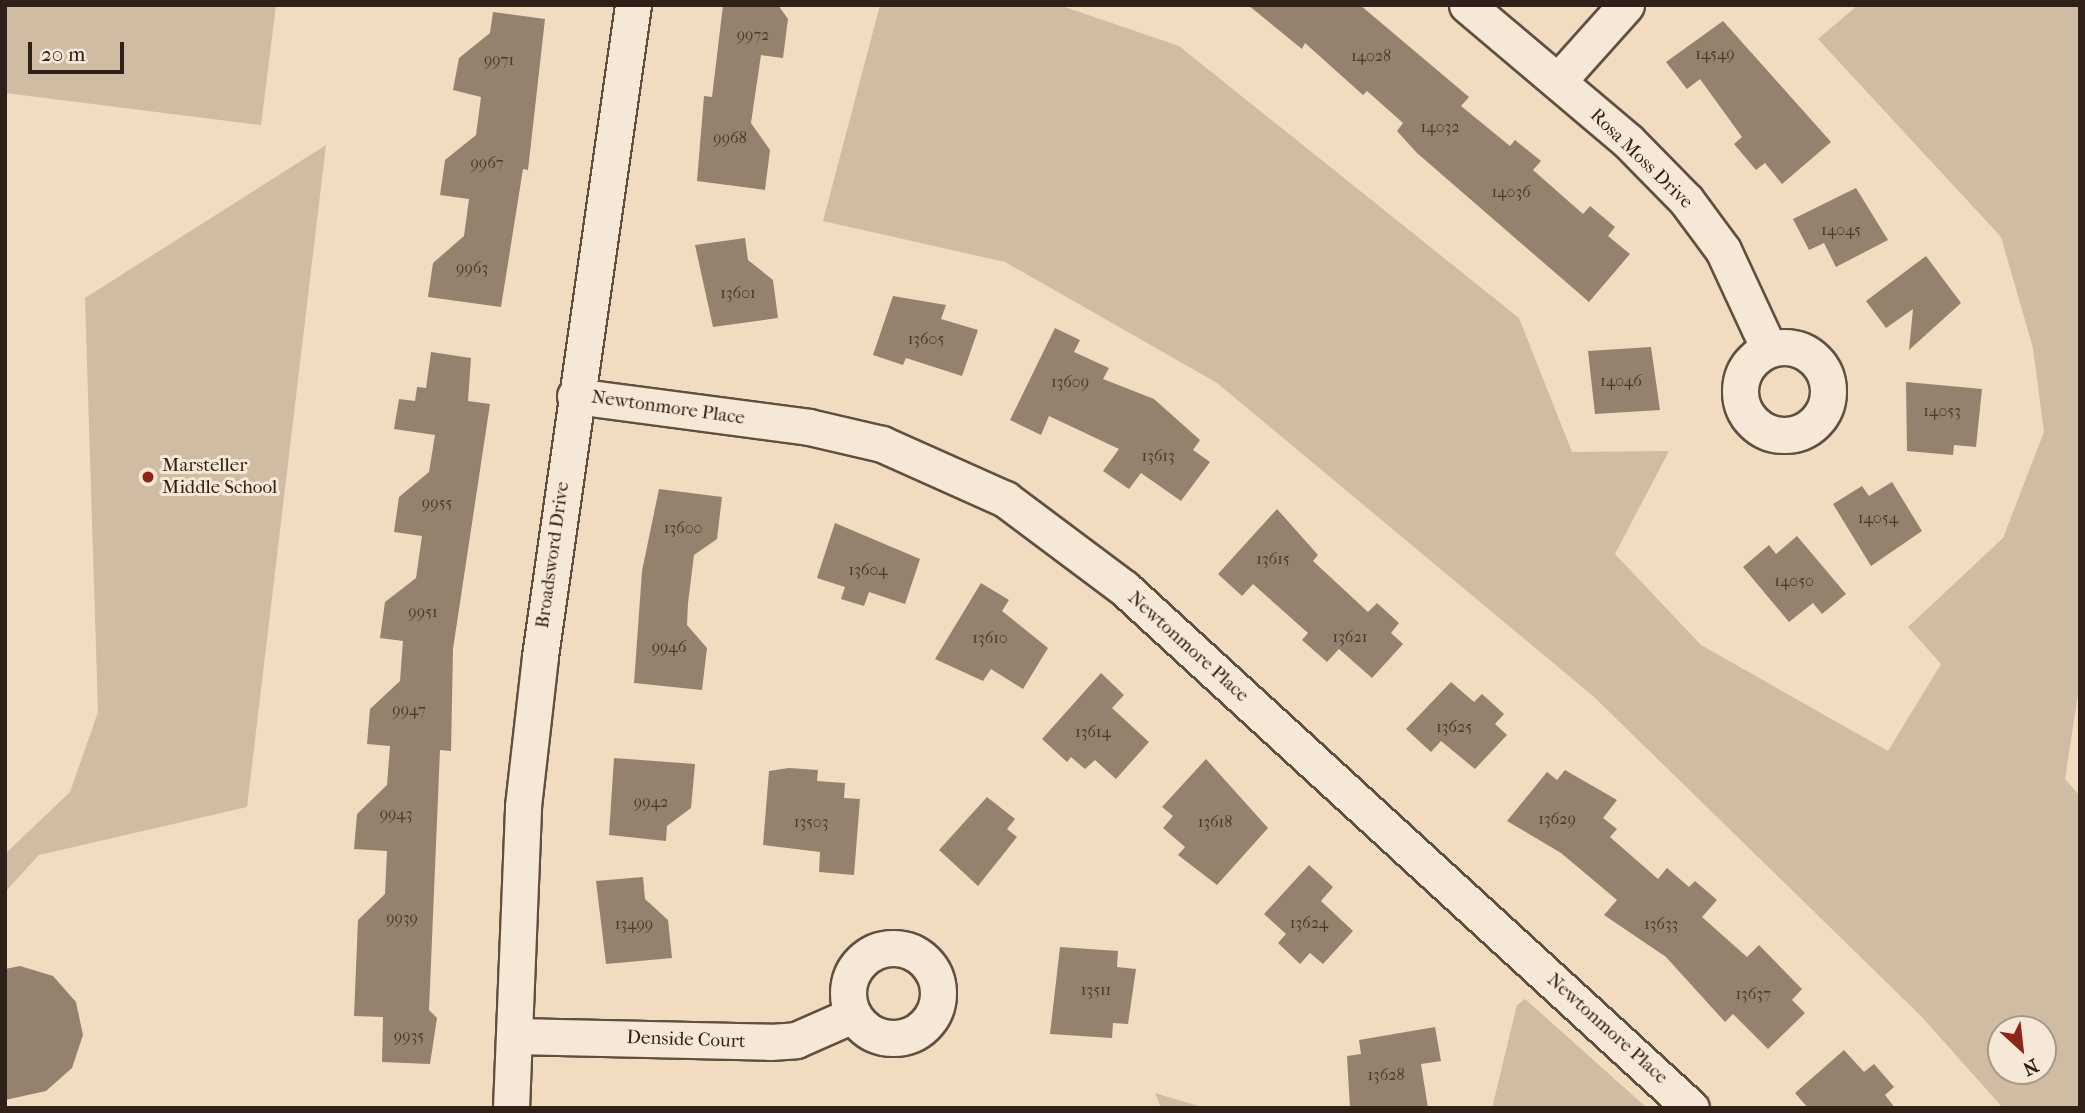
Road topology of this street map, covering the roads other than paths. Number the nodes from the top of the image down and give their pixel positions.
1 (633, 5) edge
2 (1467, 5) edge
3 (1626, 5) edge
4 (1558, 81) junction
5 (1769, 349) dead end
6 (575, 396) junction
7 (853, 1015) dead end
8 (514, 1035) junction
9 (511, 1108) edge
10 (1691, 1108) edge

1 - 6 street, Broadsword Drive
2 - 4 street, Rosa Moss Drive
3 - 4 street
4 - 5 street, Rosa Moss Drive
6 - 8 street, Broadsword Drive
6 - 10 street, Newtonmore Place
7 - 8 street, Denside Court
8 - 9 street, Broadsword Drive

